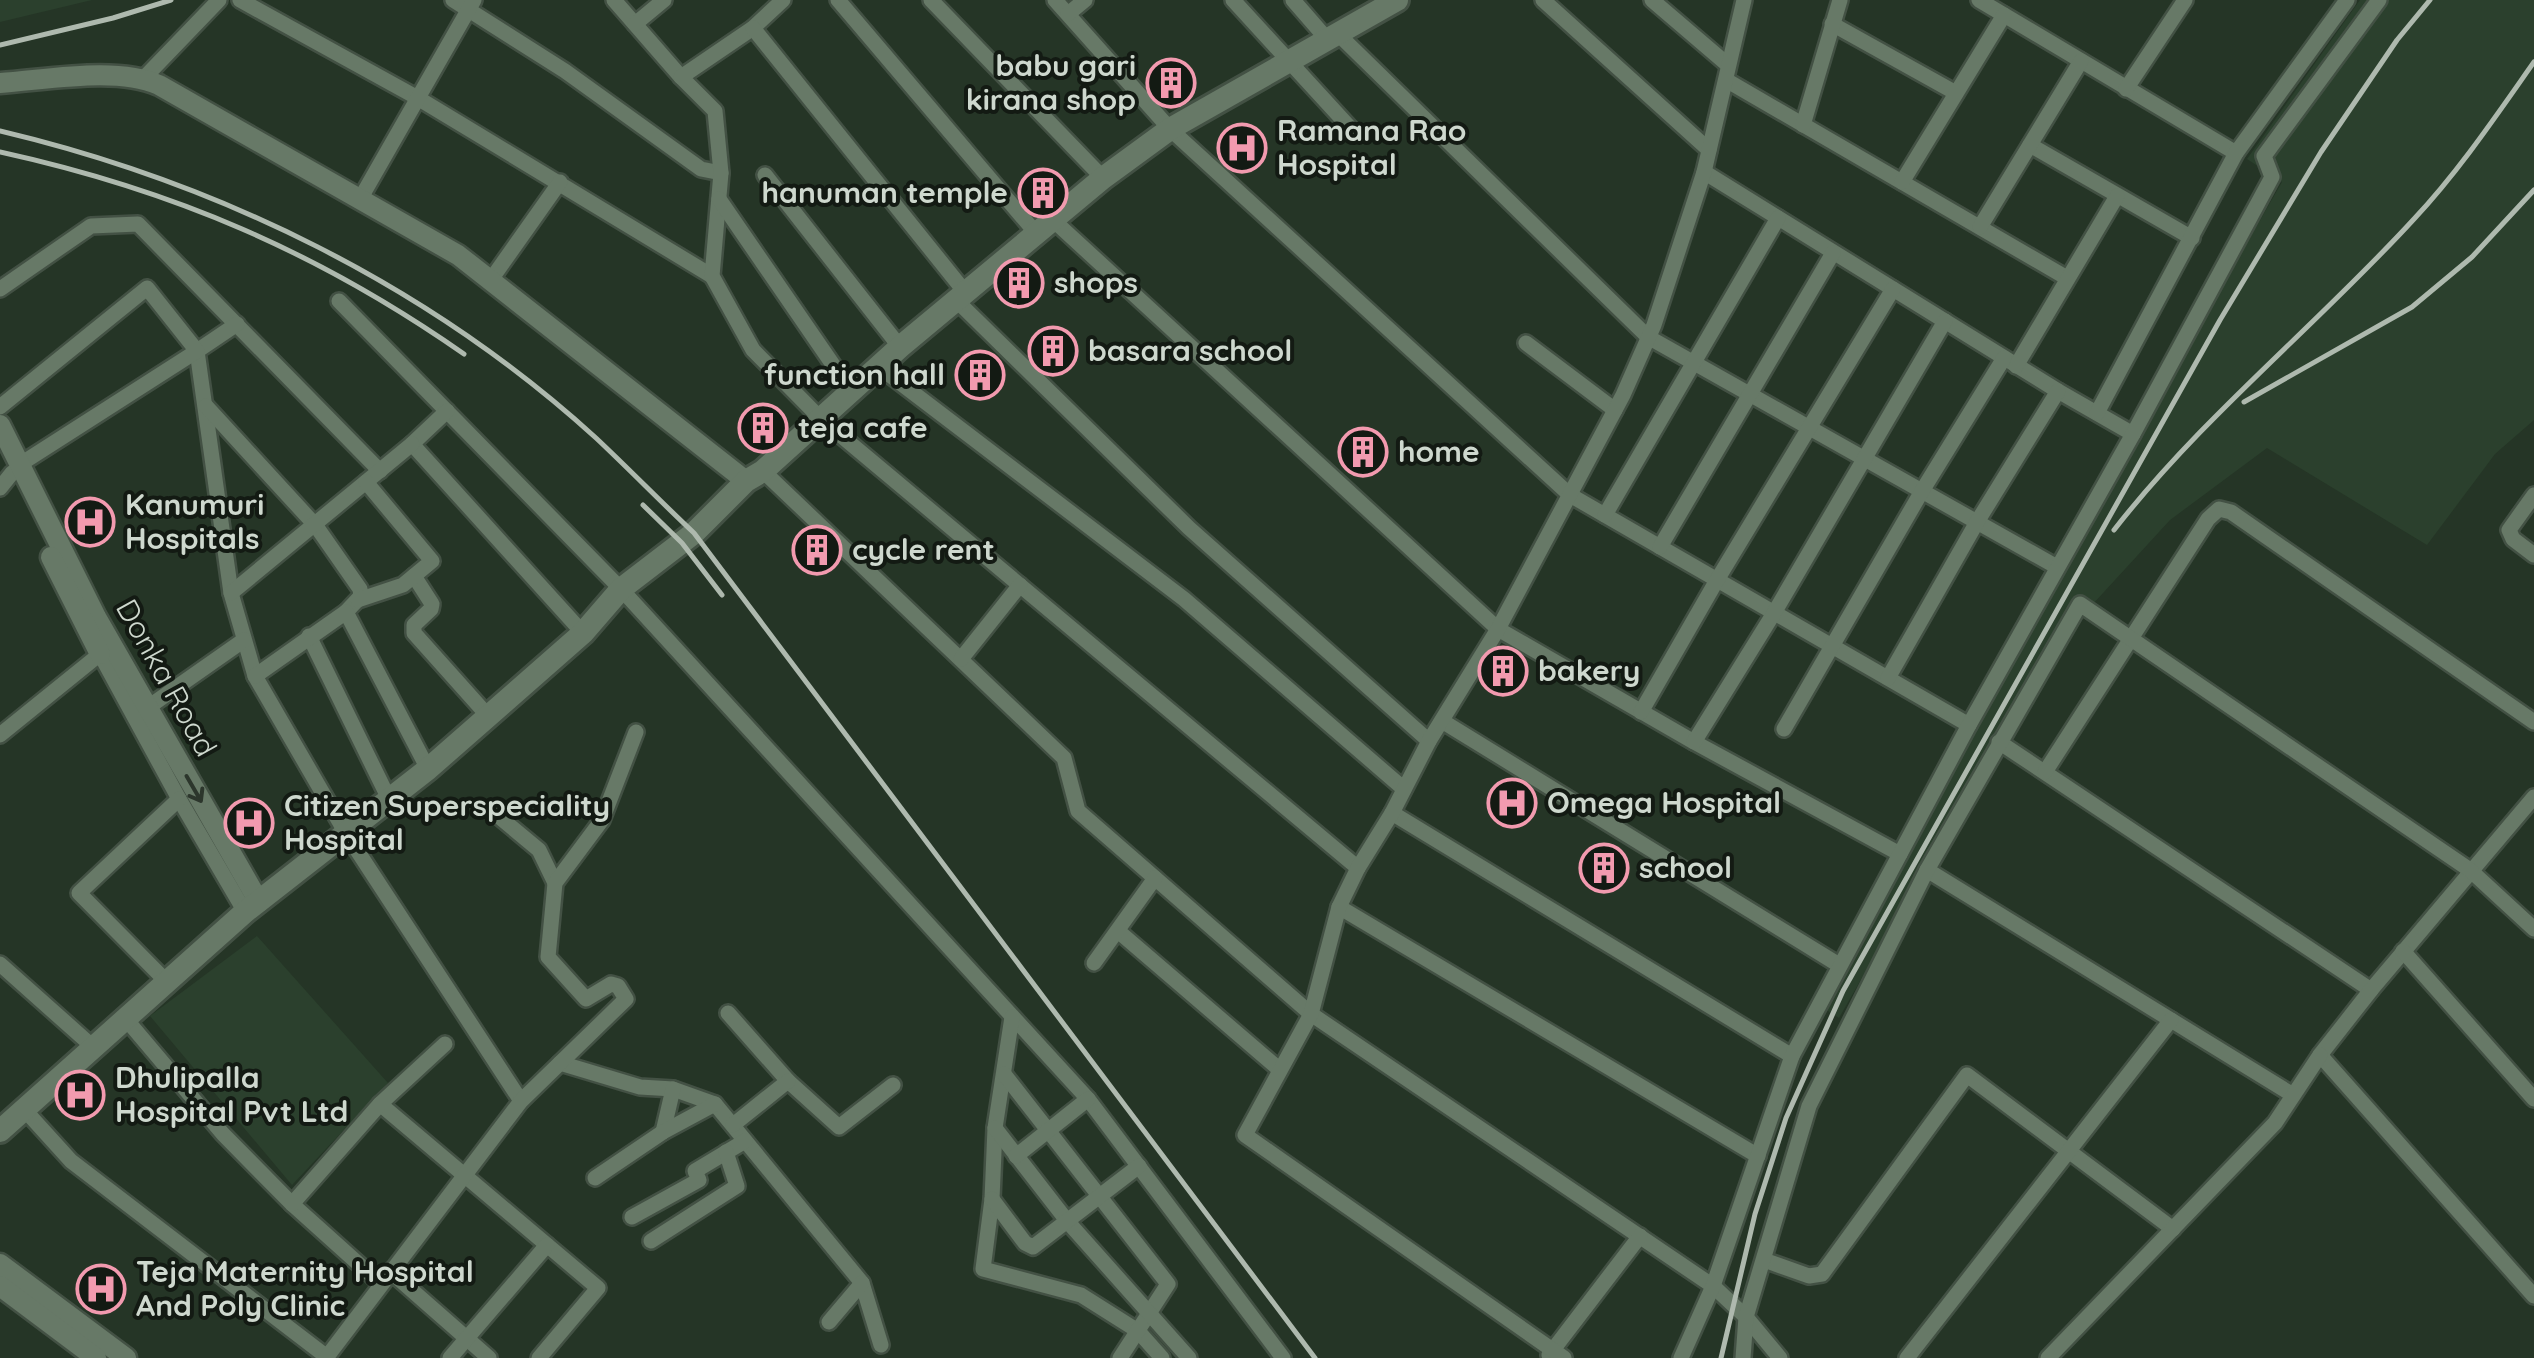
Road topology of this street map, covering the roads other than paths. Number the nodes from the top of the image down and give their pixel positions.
1 (219, 0) edge
2 (240, 0) edge
3 (453, 0) edge
4 (614, 0) edge
5 (664, 0) edge
6 (838, 0) edge
7 (931, 0) edge
8 (1055, 0) edge
9 (1085, 0) edge
10 (1233, 0) edge
11 (1294, 0) edge
12 (1397, 0) edge
13 (1543, 0) edge
14 (1652, 0) edge
15 (1744, 0) edge
16 (1840, 0) edge
17 (1979, 0) edge
18 (2185, 0) edge
19 (2347, 0) edge
20 (2379, 0) edge
21 (778, 2) edge
22 (471, 4) edge
23 (1068, 14) junction
24 (2004, 15) junction
25 (635, 24) junction
26 (1832, 24) junction
27 (753, 28) junction
28 (1331, 35) junction
29 (1288, 60) junction
30 (2081, 61) junction
31 (1727, 72) junction
32 (681, 77) junction
33 (144, 78) junction
34 (0, 84) edge
35 (2126, 89) junction
36 (1956, 93) junction
37 (416, 97) junction
38 (1803, 124) junction
39 (1170, 129) junction
40 (1353, 132) dead end
41 (2030, 145) junction
42 (1709, 150) junction
43 (2236, 153) junction
44 (1704, 172) junction
45 (720, 174) junction
46 (765, 175) dead end
47 (1104, 178) junction
48 (560, 182) junction
49 (1902, 182) junction
50 (2118, 196) junction
51 (718, 199) junction
52 (359, 200) junction
53 (1778, 218) junction
54 (1044, 226) junction
55 (1980, 227) junction
56 (2192, 238) junction
57 (1834, 252) junction
58 (712, 276) junction
59 (2067, 278) junction
60 (490, 280) junction
61 (0, 289) edge
62 (1893, 290) junction
63 (961, 296) junction
64 (338, 302) dead end
65 (1944, 322) junction
66 (237, 324) junction
67 (1648, 337) junction
68 (1526, 342) dead end
69 (900, 347) junction
70 (197, 351) junction
71 (1695, 362) junction
72 (2010, 362) junction
73 (878, 366) junction
74 (851, 391) junction
75 (2058, 392) junction
76 (1752, 394) junction
77 (206, 406) junction
78 (0, 407) edge
79 (1615, 410) junction
80 (448, 411) junction
81 (2097, 413) junction
82 (820, 418) junction
83 (0, 425) edge
84 (1810, 426) junction
85 (2133, 434) junction
86 (412, 444) junction
87 (0, 447) edge
88 (1864, 457) junction
89 (10, 475) edge
90 (755, 476) junction
91 (373, 477) junction
92 (1922, 490) junction
93 (1570, 495) junction
94 (2534, 495) edge
95 (1605, 515) junction
96 (1977, 522) junction
97 (316, 526) junction
98 (1660, 547) junction
99 (2534, 555) edge
100 (2057, 567) junction
101 (414, 576) junction
102 (1717, 580) junction
103 (1020, 586) junction
104 (621, 589) junction
105 (231, 593) junction
106 (352, 606) junction
107 (1774, 613) junction
108 (1498, 630) junction
109 (584, 633) junction
110 (309, 636) junction
111 (2132, 638) junction
112 (244, 640) junction
113 (1832, 646) junction
114 (100, 654) junction
115 (961, 660) junction
116 (255, 676) junction
117 (1888, 678) junction
118 (147, 708) junction
119 (1642, 712) junction
120 (488, 716) junction
121 (1442, 721) junction
122 (2534, 722) edge
123 (1969, 725) junction
124 (1784, 729) dead end
125 (636, 732) dead end
126 (0, 735) edge
127 (1429, 741) junction
128 (1694, 742) junction
129 (1999, 742) junction
130 (428, 769) junction
131 (2045, 772) junction
132 (1404, 790) junction
133 (2534, 797) edge
134 (179, 799) junction
135 (389, 799) junction
136 (491, 810) dead end
137 (1392, 814) junction
138 (346, 835) junction
139 (1900, 854) junction
140 (1358, 868) junction
141 (1927, 870) junction
142 (2470, 870) junction
143 (1155, 878) junction
144 (555, 883) junction
145 (252, 907) junction
146 (1339, 907) junction
147 (2534, 929) edge
148 (1118, 930) junction
149 (2403, 951) junction
150 (1094, 963) dead end
151 (0, 964) edge
152 (1839, 965) junction
153 (166, 981) junction
154 (2371, 990) junction
155 (728, 1013) dead end
156 (1311, 1014) junction
157 (1012, 1016) junction
158 (124, 1018) junction
159 (2171, 1020) junction
160 (446, 1044) dead end
161 (92, 1046) junction
162 (2320, 1055) junction
163 (1792, 1056) junction
164 (560, 1064) junction
165 (1280, 1070) junction
166 (1004, 1074) junction
167 (788, 1081) junction
168 (894, 1085) dead end
169 (673, 1089) junction
170 (2293, 1095) junction
171 (1088, 1099) junction
172 (2534, 1099) edge
173 (521, 1101) junction
174 (380, 1104) junction
175 (715, 1104) junction
176 (23, 1108) junction
177 (733, 1125) junction
178 (994, 1128) junction
179 (0, 1131) edge
180 (662, 1132) junction
181 (1049, 1132) junction
182 (744, 1141) junction
183 (2067, 1151) junction
184 (726, 1152) junction
185 (1016, 1156) junction
186 (1758, 1156) junction
187 (1139, 1166) junction
188 (464, 1176) junction
189 (595, 1178) dead end
190 (992, 1199) junction
191 (1100, 1199) junction
192 (292, 1204) junction
193 (632, 1217) dead end
194 (1068, 1222) junction
195 (2173, 1228) junction
196 (1640, 1236) junction
197 (651, 1241) dead end
198 (547, 1245) junction
199 (1764, 1260) junction
200 (0, 1264) edge
201 (386, 1278) junction
202 (862, 1283) junction
203 (0, 1286) edge
204 (1712, 1286) junction
205 (2534, 1296) edge
206 (1149, 1314) junction
207 (1746, 1318) junction
208 (828, 1322) dead end
209 (1138, 1331) junction
210 (468, 1338) junction
211 (881, 1346) dead end
212 (1555, 1356) edge
213 (327, 1357) edge
214 (96, 1358) edge
215 (126, 1358) edge
216 (450, 1358) edge
217 (489, 1358) edge
218 (539, 1358) edge
219 (1120, 1358) edge
220 (1162, 1358) edge
221 (1188, 1358) edge
222 (1283, 1358) edge
223 (1682, 1358) edge
224 (1743, 1358) edge
225 (1780, 1358) edge
226 (1907, 1358) edge
227 (2048, 1358) edge

1 - 33 street
2 - 37 street
3 - 22 street
4 - 25 street
5 - 25 street
6 - 54 street
7 - 47 street
8 - 23 street
9 - 23 street
10 - 29 street
11 - 28 street
12 - 28 main road
13 - 42 street
14 - 31 street
15 - 31 street
16 - 26 street
17 - 24 street
18 - 35 street
19 - 43 street
20 - 85 street
21 - 27 street
22 - 37 street
22 - 45 street
23 - 39 street
24 - 30 street
24 - 36 street
25 - 32 street
26 - 36 street
26 - 38 street
27 - 32 street
27 - 63 street
28 - 29 main road
28 - 67 street
29 - 39 main road
29 - 40 street
30 - 35 street
30 - 41 street
31 - 38 street
31 - 42 street
32 - 45 street
33 - 34 street
33 - 52 street
35 - 43 street
36 - 49 street
37 - 48 street
37 - 52 street
38 - 49 street
39 - 47 main road
39 - 93 street
41 - 50 street
41 - 55 street
42 - 44 street
43 - 56 street
44 - 53 street
44 - 67 street
45 - 51 street
46 - 69 street
47 - 54 main road
48 - 58 street
48 - 60 street
49 - 55 street
50 - 56 street
50 - 59 street
51 - 58 street
51 - 74 street
52 - 60 street
53 - 57 street
53 - 71 street
54 - 63 main road
54 - 108 street
55 - 59 street
56 - 81 street
57 - 62 street
57 - 76 street
58 - 82 street
59 - 72 street
60 - 90 street
61 - 66 street
62 - 65 street
62 - 84 street
63 - 69 main road
63 - 127 street
64 - 80 street
65 - 72 street
65 - 88 street
66 - 70 street
66 - 91 street
67 - 71 street
67 - 79 street
68 - 79 street
69 - 73 main road
70 - 77 street
70 - 78 street
70 - 89 street
71 - 76 street
71 - 95 street
72 - 75 street
72 - 92 street
73 - 74 main road
73 - 132 street
74 - 82 main road
75 - 81 street
75 - 96 street
76 - 84 street
76 - 98 street
77 - 97 street
77 - 105 street
79 - 93 street
80 - 86 street
80 - 104 street
81 - 85 street
82 - 90 main road
82 - 103 street
83 - 89 street, Donka Road
84 - 88 street
84 - 102 street
85 - 100 street
86 - 91 street
86 - 109 street
87 - 89 street, Donka Road
88 - 92 street
88 - 107 street
89 - 114 street, Donka Road
89 - 118 street, Donka Road
90 - 104 main road
90 - 115 street
91 - 97 street
91 - 101 street
92 - 96 street
92 - 113 street
93 - 95 street
93 - 108 street
94 - 99 street
95 - 98 street
96 - 100 street
96 - 117 street
97 - 105 street
97 - 106 street
98 - 102 street
100 - 123 street
101 - 106 street
101 - 120 street
102 - 107 street
102 - 119 street
103 - 115 street
103 - 140 street
104 - 109 main road
104 - 157 street
105 - 112 street
106 - 110 street
106 - 130 street
107 - 113 street
107 - 128 street
108 - 119 street
108 - 121 street
109 - 120 main road
110 - 116 street
110 - 135 street
111 - 122 street
111 - 129 street
111 - 131 street
111 - 142 street
112 - 116 street
112 - 118 street
113 - 117 street
113 - 124 street
114 - 126 street
114 - 134 street, Donka Road
115 - 143 street
116 - 138 street
117 - 123 street
118 -> 145 street, Donka Road
119 - 128 street
120 - 130 main road
121 - 127 street
121 - 152 street
123 - 139 street
125 - 144 street
127 - 132 street
128 - 139 street
129 - 131 street
129 - 141 street
130 - 135 main road
131 - 154 street
132 - 137 street
133 - 142 street
134 - 145 street, Donka Road
134 - 153 street
135 - 138 main road
136 - 144 street
137 - 140 street
137 - 163 street
138 - 145 main road
138 - 173 street
139 - 152 street
140 - 146 street
141 - 159 street
141 - 199 street
142 - 147 street
142 - 149 street
143 - 148 street
143 - 156 street
144 - 164 street
145 - 153 main road
146 - 156 street
146 - 186 street
148 - 150 street
148 - 165 street
149 - 154 street
149 - 172 street
151 - 161 street
152 - 163 street
153 - 158 main road
154 - 162 street
155 - 167 street
156 - 165 street
156 - 196 street
157 - 166 street
157 - 171 street
158 - 161 main road
158 - 192 street
159 - 170 street
159 - 183 street
160 - 174 street
161 - 176 main road
162 - 170 street
162 - 205 street
163 - 186 street
164 - 169 street
164 - 173 street
165 - 212 street
166 - 178 street
166 - 181 street
167 - 168 street
167 - 177 street
169 - 175 street
169 - 180 street
170 - 195 street
171 - 181 street
171 - 187 street
173 - 188 street
174 - 188 street
174 - 192 street
175 - 177 street
175 - 180 street
176 - 179 main road
176 - 213 street
177 - 182 street
178 - 185 street
178 - 190 street
180 - 189 street
181 - 185 street
181 - 191 street
182 - 184 street
182 - 202 street
183 - 195 street
183 - 199 street
183 - 226 street
184 - 193 street
184 - 197 street
185 - 194 street
186 - 204 street
187 - 191 street
187 - 222 street
188 - 198 street
188 - 201 street
190 - 194 street
190 - 209 street
191 - 194 street
191 - 206 street
192 - 201 street
194 - 206 street
195 - 227 street
196 - 204 street
196 - 212 street
198 - 210 street
198 - 218 street
199 - 207 street
200 - 215 street
201 - 210 street
201 - 213 street
202 - 208 street
202 - 211 street
203 - 214 street
204 - 207 street
204 - 223 street
206 - 209 street
206 - 221 street
207 - 224 street
207 - 225 street
209 - 219 street
209 - 220 street
210 - 216 street
210 - 217 street

